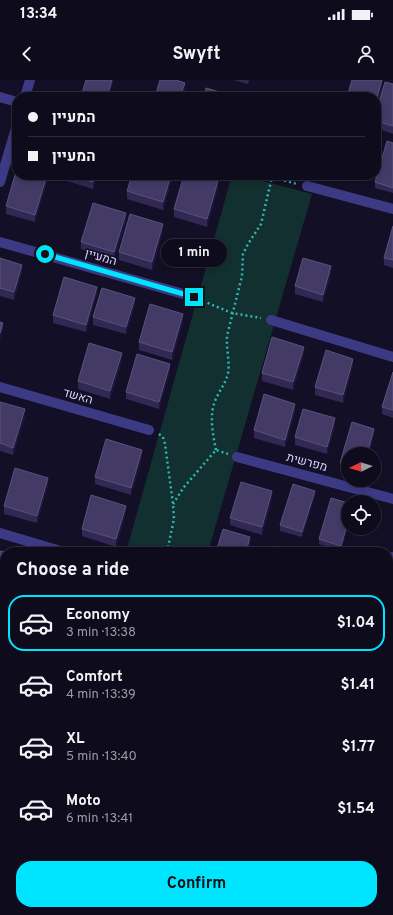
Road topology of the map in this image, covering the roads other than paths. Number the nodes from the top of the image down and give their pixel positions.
1 (30, 80) edge
2 (26, 92) edge
3 (0, 97) edge
4 (12, 101) edge
5 (12, 142) edge
6 (0, 182) edge
7 (307, 186) road end
8 (393, 209) edge
9 (0, 242) edge
10 (194, 297) road end
11 (271, 320) road end
12 (393, 357) edge
13 (0, 387) edge
14 (149, 430) road end
15 (237, 457) road end
16 (393, 499) edge
17 (0, 533) edge
18 (47, 547) edge

1 - 2 street
3 - 4 street
5 - 6 street
7 - 8 street
9 - 10 street, המעיין
11 - 12 street
13 - 14 street, האשד
15 - 16 street, מפרשית
17 - 18 street

